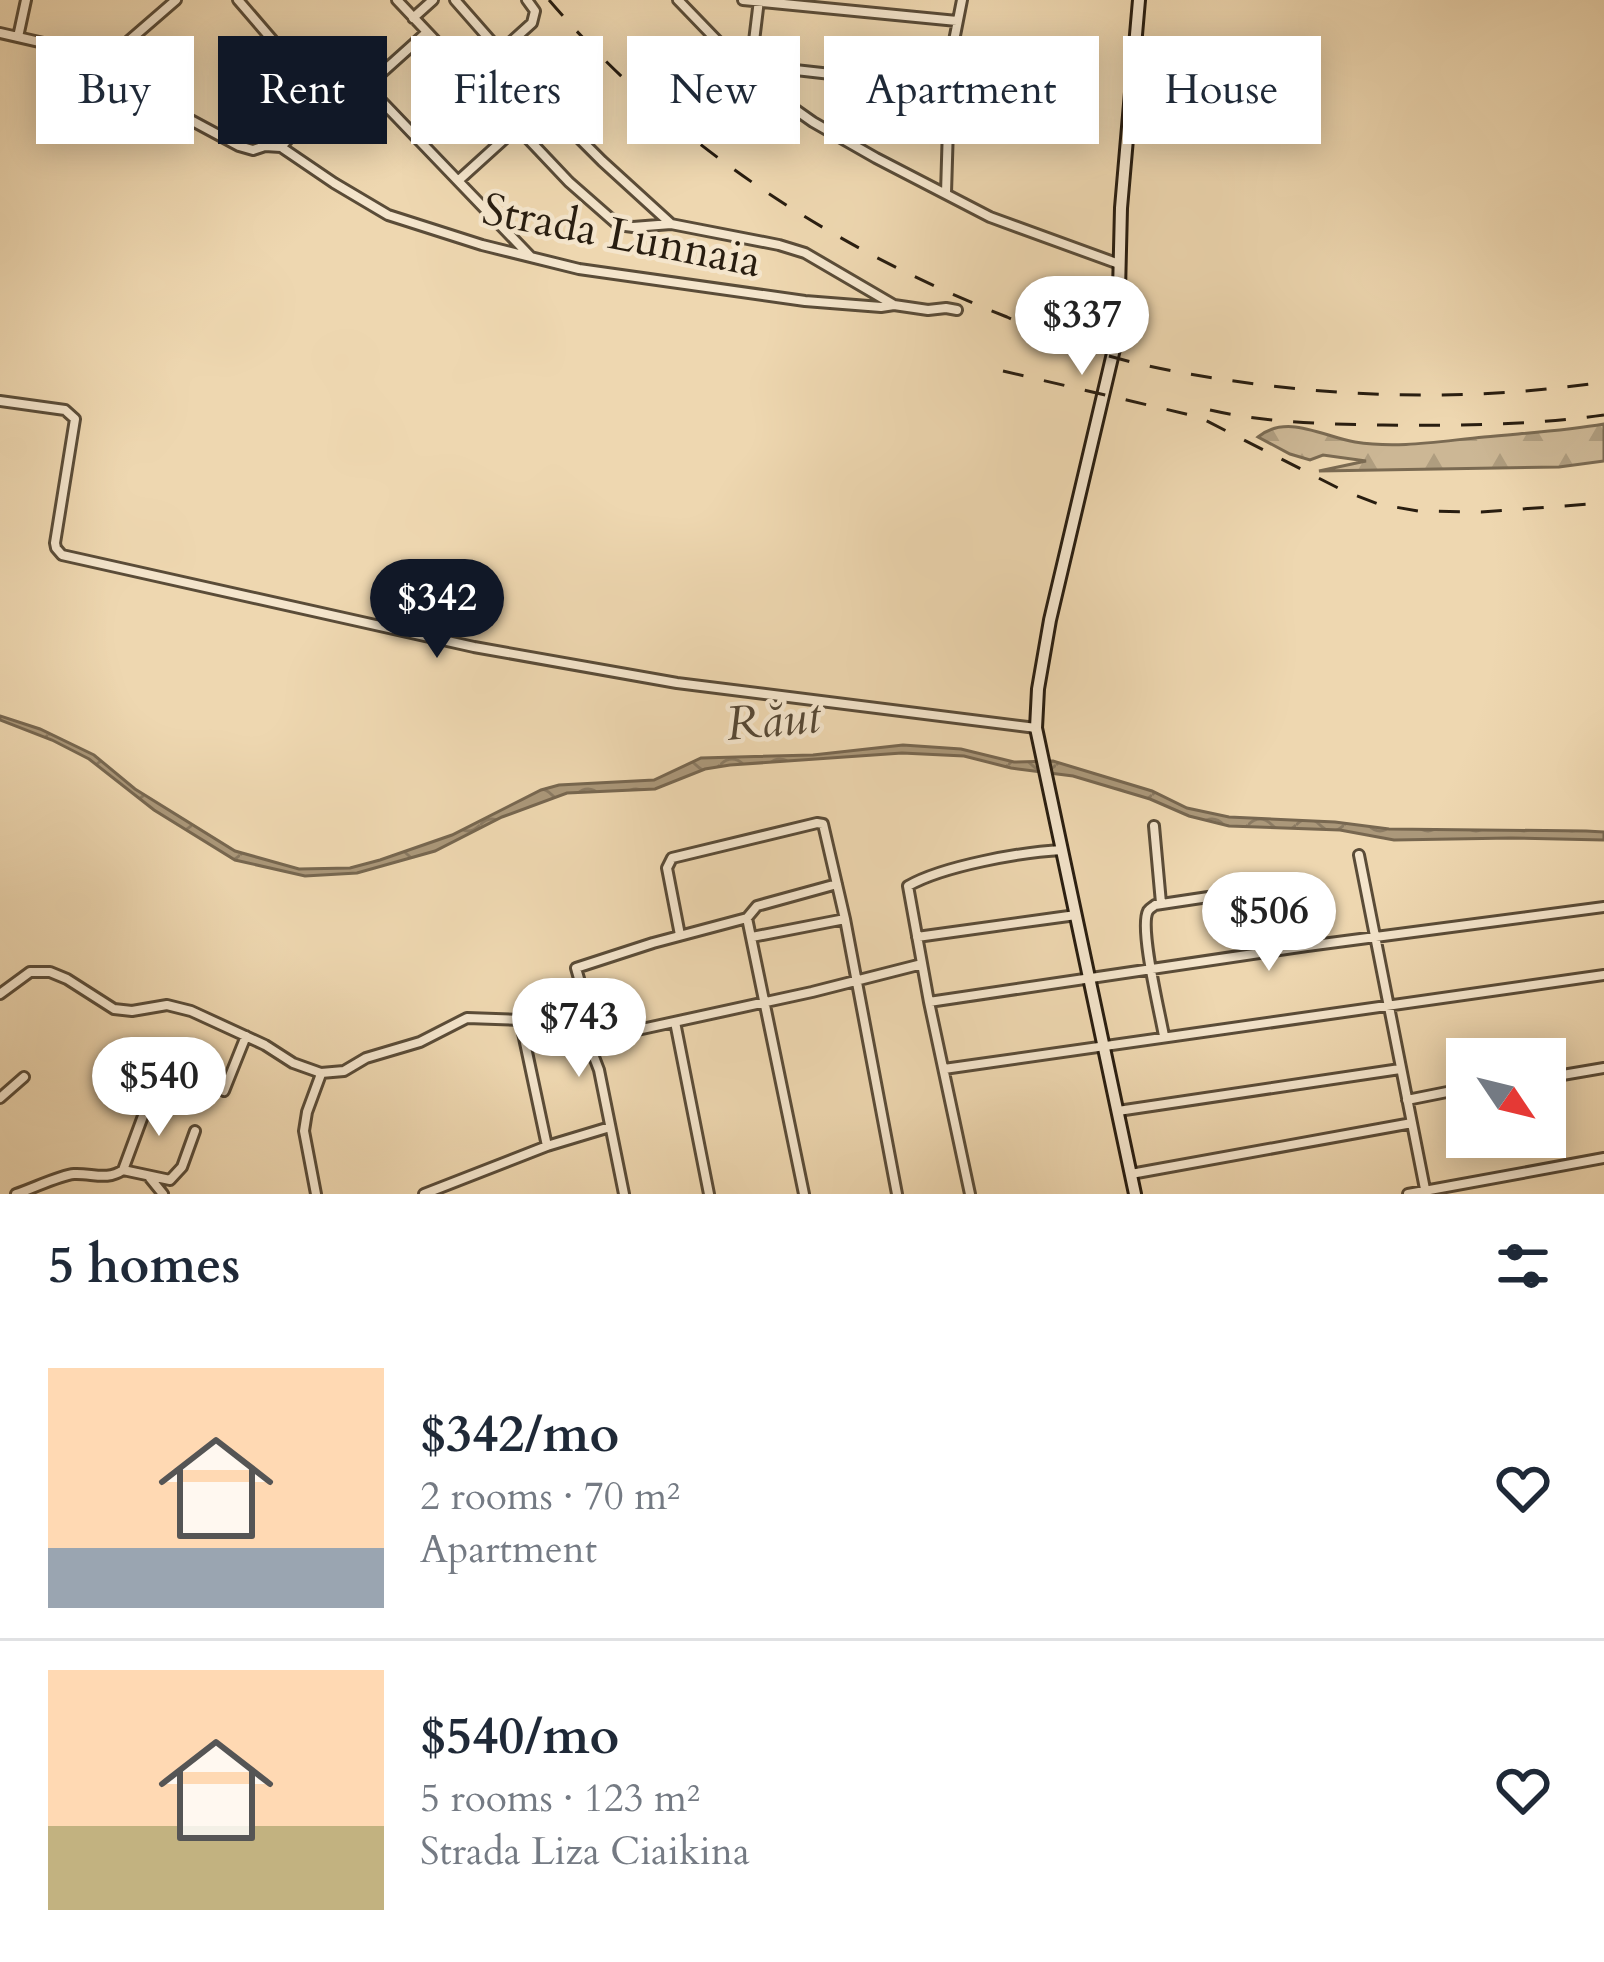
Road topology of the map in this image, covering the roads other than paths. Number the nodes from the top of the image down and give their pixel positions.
1 (26, 0) edge
2 (176, 0) edge
3 (238, 0) edge
4 (397, 0) edge
5 (433, 0) edge
6 (454, 0) edge
7 (527, 0) edge
8 (678, 0) edge
9 (743, 0) edge
10 (962, 0) edge
11 (1139, 0) edge
12 (759, 1) edge
13 (413, 18) junction
14 (957, 21) junction
15 (0, 33) edge
16 (426, 33) junction
17 (134, 36) edge
18 (267, 36) edge
19 (429, 36) edge
20 (488, 36) edge
21 (517, 36) edge
22 (716, 36) edge
23 (754, 36) edge
24 (955, 36) edge
25 (18, 37) junction
26 (36, 41) edge
27 (387, 68) edge
28 (387, 106) edge
29 (800, 113) edge
30 (194, 122) edge
31 (284, 144) edge
32 (498, 144) edge
33 (533, 144) edge
34 (586, 144) edge
35 (947, 144) edge
36 (281, 147) junction
37 (459, 180) junction
38 (946, 193) junction
39 (671, 224) junction
40 (530, 256) junction
41 (1118, 264) junction
42 (894, 304) junction
43 (957, 310) dead end
44 (0, 401) edge
45 (1036, 728) junction
46 (1154, 826) dead end
47 (1063, 850) junction
48 (1359, 855) dead end
49 (837, 884) junction
50 (1161, 903) junction
51 (1604, 907) edge
52 (1077, 915) junction
53 (747, 918) junction
54 (844, 919) junction
55 (680, 935) junction
56 (752, 937) junction
57 (1373, 937) junction
58 (917, 938) junction
59 (1307, 946) junction
60 (922, 964) junction
61 (1151, 970) junction
62 (1604, 975) edge
63 (1091, 980) junction
64 (856, 981) junction
65 (0, 994) edge
66 (765, 1002) junction
67 (928, 1002) junction
68 (1387, 1005) junction
69 (520, 1019) junction
70 (675, 1022) junction
71 (246, 1036) junction
72 (1164, 1036) junction
73 (596, 1039) junction
74 (1105, 1046) junction
75 (1604, 1068) edge
76 (944, 1069) junction
77 (1400, 1069) junction
78 (321, 1073) junction
79 (1566, 1074) edge
80 (24, 1077) dead end
81 (153, 1089) dead end
82 (224, 1091) dead end
83 (1446, 1092) edge
84 (0, 1098) edge
85 (1407, 1100) junction
86 (1118, 1111) junction
87 (1412, 1123) junction
88 (610, 1127) junction
89 (195, 1131) dead end
90 (547, 1146) junction
91 (1604, 1158) edge
92 (123, 1170) junction
93 (1131, 1174) junction
94 (149, 1177) junction
95 (1426, 1192) edge
96 (16, 1194) edge
97 (163, 1194) edge
98 (316, 1194) edge
99 (424, 1194) edge
100 (624, 1194) edge
101 (710, 1194) edge
102 (804, 1194) edge
103 (897, 1194) edge
104 (970, 1194) edge
105 (1135, 1194) edge
106 (1408, 1194) edge

1 - 25 street
2 - 17 street
3 - 18 street
4 - 13 street
5 - 13 street
6 - 20 street
7 - 21 street
8 - 22 street
9 - 12 street
10 - 14 street
11 - 41 main road
12 - 14 street
12 - 23 street
13 - 16 street
14 - 24 street
15 - 25 street
16 - 19 street
16 - 27 street
25 - 26 street
28 - 37 street
29 - 38 street
30 - 36 street, Strada Lunnaia
31 - 36 street
32 - 37 street
33 - 39 street
34 - 39 street
35 - 38 street
36 - 40 street, Strada Lunnaia
37 - 40 street
38 - 41 street
39 - 42 street
40 - 42 street, Strada Lunnaia
41 - 45 main road
42 - 43 street, Strada Lunnaia
44 - 45 street
45 - 47 main road
46 - 50 street
47 - 52 main road
47 - 58 street
48 - 57 street
49 - 53 street
49 - 54 street
49 - 55 street
50 - 59 street
50 - 61 street
51 - 57 street
52 - 58 street
52 - 63 main road
53 - 55 street
53 - 56 street
54 - 56 street
54 - 64 street
55 - 73 street
56 - 66 street
57 - 59 street
57 - 68 street
58 - 60 street
59 - 61 street
60 - 64 street
60 - 67 street
61 - 63 street
61 - 72 street
62 - 68 street
63 - 67 street
63 - 74 main road
64 - 66 street
64 - 103 street
65 - 71 street
66 - 70 street
66 - 102 street
67 - 76 street
68 - 72 street
68 - 77 street
69 - 73 street
69 - 78 street
69 - 90 street
70 - 73 street
70 - 101 street
71 - 78 street
71 - 82 street
72 - 74 street
73 - 88 street
74 - 76 street
74 - 86 main road
75 - 79 street
76 - 104 street
77 - 85 street
77 - 86 street
78 - 98 street
80 - 84 street
81 - 92 street
83 - 85 street
85 - 87 street
86 - 93 main road
87 - 93 street
87 - 95 street
88 - 90 street
88 - 100 street
89 - 94 street
90 - 99 street
91 - 95 street
92 - 94 street
92 - 96 street
93 - 105 main road
94 - 97 street
95 - 106 street

